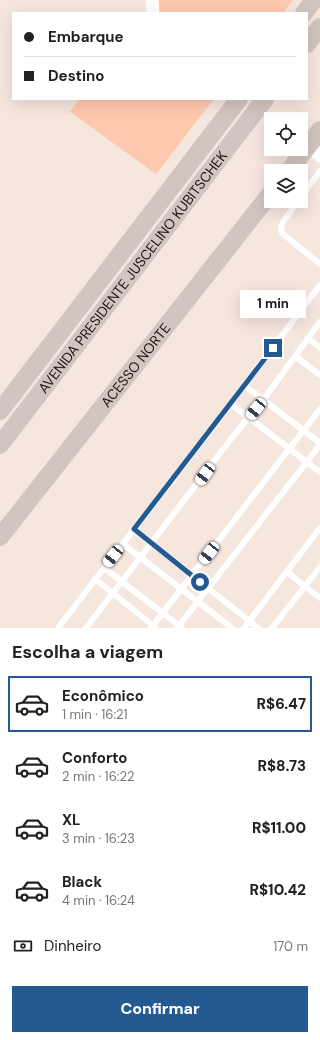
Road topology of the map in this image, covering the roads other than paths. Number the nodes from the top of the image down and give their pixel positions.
1 (152, 0) edge
2 (314, 0) edge
3 (153, 12) edge
4 (305, 12) edge
5 (320, 26) edge
6 (308, 43) edge
7 (238, 100) edge
8 (258, 101) edge
9 (320, 130) edge
10 (314, 151) edge
11 (298, 164) edge
12 (320, 171) edge
13 (308, 187) edge
14 (264, 202) edge
15 (293, 208) edge
16 (320, 264) edge
17 (320, 285) edge
18 (320, 322) edge
19 (308, 338) junction
20 (320, 348) edge
21 (295, 356) junction
22 (320, 375) edge
23 (244, 385) junction
24 (263, 400) junction
25 (231, 404) junction
26 (320, 409) edge
27 (0, 411) edge
28 (248, 418) junction
29 (303, 431) junction
30 (320, 444) edge
31 (0, 445) edge
32 (290, 449) junction
33 (307, 462) junction
34 (320, 472) edge
35 (320, 528) edge
36 (134, 529) junction
37 (0, 537) edge
38 (152, 543) junction
39 (122, 544) junction
40 (141, 557) junction
41 (320, 567) edge
42 (104, 568) junction
43 (287, 572) junction
44 (192, 576) junction
45 (95, 579) junction
46 (123, 581) junction
47 (305, 586) junction
48 (181, 589) junction
49 (208, 589) junction
50 (113, 594) junction
51 (320, 598) edge
52 (198, 602) junction
53 (163, 613) junction
54 (249, 621) junction
55 (153, 627) edge
56 (180, 627) edge
57 (58, 628) edge
58 (86, 628) edge
59 (232, 628) edge
60 (244, 628) edge
61 (258, 628) edge
62 (272, 628) edge

1 - 3 street
2 - 4 main road
5 - 6 main road
7 - 27 main road, AVENIDA PRESIDENTE JUSCELINO KUBITSCHEK
8 - 31 main road, AVENIDA PRESIDENTE JUSCELINO KUBITSCHEK
9 - 10 main road
10 - 11 main road
12 - 13 lane
14 - 37 main road, ACESSO NORTE
15 - 16 lane
17 - 23 lane
18 - 19 lane
19 - 20 lane
19 - 21 lane
21 - 22 lane
21 - 24 lane
23 - 24 lane
23 - 25 lane
24 - 28 lane
24 - 29 lane
25 - 28 lane
25 - 36 lane
26 - 29 lane
28 - 32 lane
28 - 38 lane
29 - 30 lane
29 - 32 lane
30 - 33 lane
32 - 33 lane
32 - 44 lane
33 - 34 lane
33 - 49 lane
35 - 43 lane
36 - 38 lane
36 - 39 lane
38 - 40 lane
38 - 44 lane
39 - 40 lane
39 - 42 lane
40 - 46 lane
40 - 48 lane
41 - 47 lane
42 - 45 lane
42 - 46 lane
43 - 47 lane
43 - 54 lane
44 - 48 lane
44 - 49 lane
45 - 50 lane
45 - 57 lane
46 - 50 lane
46 - 53 lane
47 - 51 lane
47 - 62 lane
48 - 52 lane
48 - 53 lane
49 - 52 lane
49 - 54 lane
50 - 55 lane
50 - 58 lane
52 - 56 lane
52 - 59 lane
53 - 55 lane
53 - 56 lane
54 - 60 lane
54 - 61 lane

